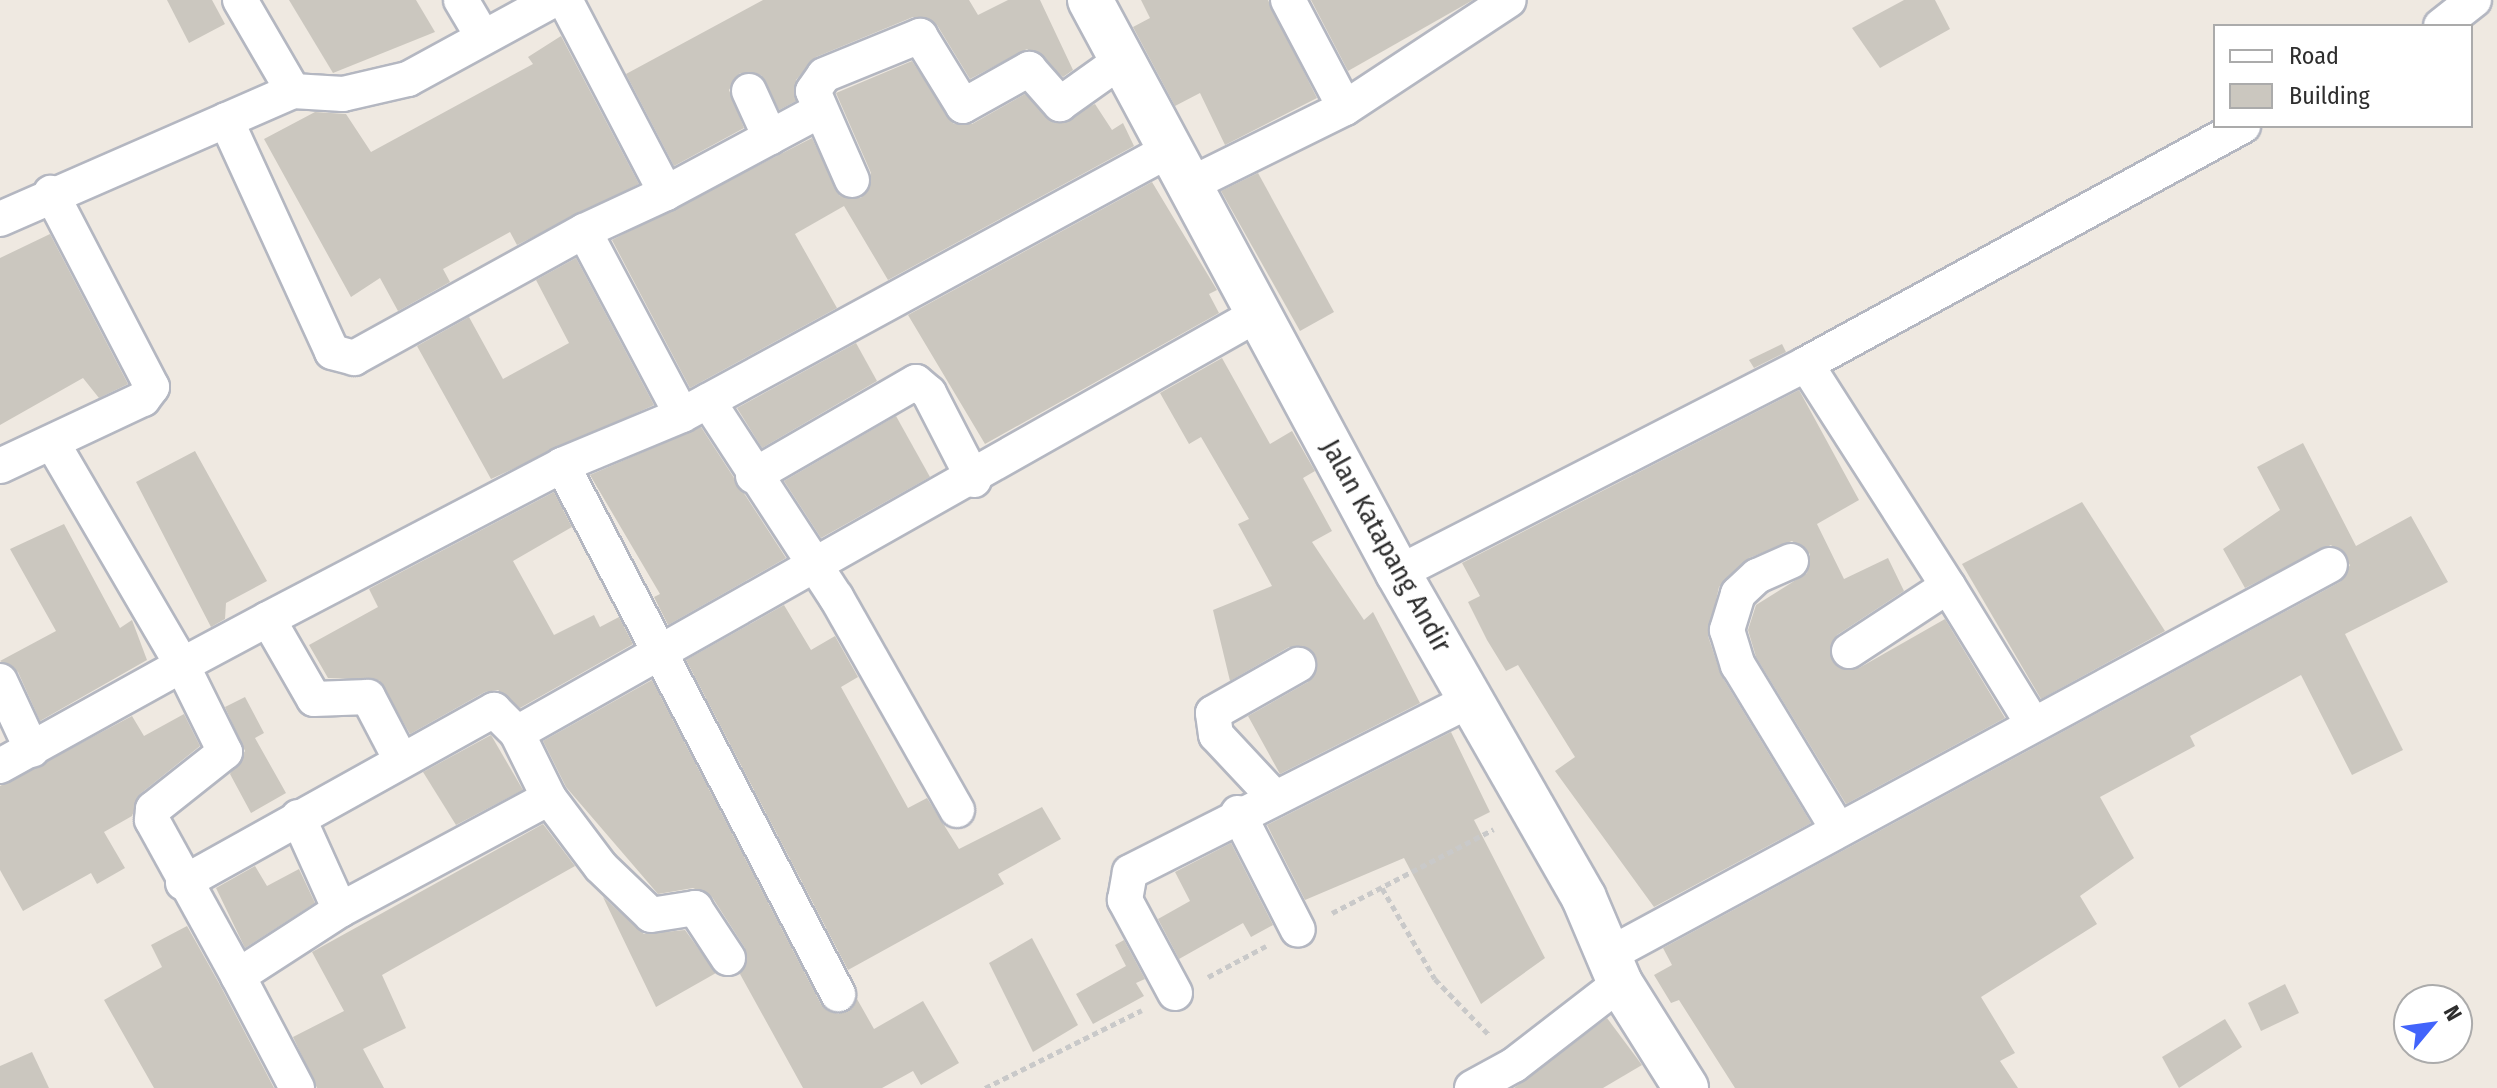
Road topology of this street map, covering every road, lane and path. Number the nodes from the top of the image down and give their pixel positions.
1 (240, 0) edge
2 (461, 0) edge
3 (553, 0) edge
4 (565, 0) edge
5 (1090, 0) edge
6 (1288, 0) edge
7 (1509, 0) edge
8 (2474, 0) edge
9 (2444, 24) edge
10 (483, 37) junction
11 (1123, 59) junction
12 (293, 91) junction
13 (749, 91) dead end
14 (1345, 108) junction
15 (819, 111) junction
16 (226, 120) junction
17 (2239, 128) edge
18 (770, 137) junction
19 (1179, 168) junction
20 (852, 180) dead end
21 (51, 193) junction
22 (666, 193) junction
23 (0, 219) edge
24 (584, 231) junction
25 (1260, 313) junction
26 (1806, 364) junction
27 (695, 408) junction
28 (53, 444) junction
29 (562, 465) junction
30 (0, 466) edge
31 (753, 476) junction
32 (974, 480) junction
33 (1791, 561) dead end
34 (2330, 565) dead end
35 (812, 567) junction
36 (1398, 573) junction
37 (1948, 586) junction
38 (268, 619) junction
39 (1849, 651) dead end
40 (655, 654) junction
41 (182, 665) junction
42 (1298, 665) dead end
43 (0, 681) edge
44 (1472, 699) junction
45 (2031, 721) junction
46 (517, 733) junction
47 (32, 750) junction
48 (401, 760) junction
49 (0, 766) edge
50 (549, 798) junction
51 (1275, 798) junction
52 (1530, 809) junction
53 (957, 810) dead end
54 (1238, 813) junction
55 (298, 817) junction
56 (1837, 828) junction
57 (183, 883) junction
58 (1382, 888) junction
59 (340, 910) junction
60 (1298, 930) junction
61 (728, 958) dead end
62 (1616, 968) junction
63 (238, 976) junction
64 (1175, 993) junction
65 (838, 994) dead end
66 (1514, 1065) junction
67 (297, 1088) edge
68 (985, 1088) edge
69 (1472, 1088) edge
70 (1686, 1088) edge

1 - 12 street
2 - 10 street
3 - 10 street
4 - 22 street
5 - 11 street, Jalan Katapang Andir
6 - 14 street
7 - 14 street
8 - 9 street
10 - 12 street
11 - 15 street
11 - 19 street, Jalan Katapang Andir
12 - 16 street
13 - 18 street
14 - 19 street
15 - 18 street
15 - 20 street
16 - 21 street
16 - 24 street
17 - 26 street
18 - 22 street
19 - 25 street, Jalan Katapang Andir
19 - 27 street
21 - 23 street
21 - 28 street
22 - 24 street
24 - 27 street
25 - 32 street
25 - 36 street, Jalan Katapang Andir
26 - 36 street
26 - 37 street
27 - 29 street
27 - 31 street
28 - 30 street
28 - 41 street
29 - 38 street
29 - 40 street
31 - 32 street
31 - 35 street
32 - 35 street
33 - 56 street
34 - 45 street
35 - 40 street
35 - 53 street
36 - 44 street, Jalan Katapang Andir
37 - 39 street
37 - 45 street
38 - 41 street
38 - 48 street
40 - 46 street
40 - 65 street
41 - 47 street
41 - 57 street
42 - 51 street
43 - 47 street
44 - 51 street
44 - 52 street, Jalan Katapang Andir
45 - 56 street
46 - 48 street
46 - 50 street
47 - 49 street
48 - 55 street
50 - 59 street
50 - 61 street
51 - 54 street
52 - 58 path
52 - 62 street, Jalan Katapang Andir
54 - 60 street
54 - 64 street
55 - 57 street
55 - 59 street
56 - 62 street
57 - 63 street
58 - 60 path
58 - 66 path
59 - 63 street
60 - 64 path
62 - 66 street
62 - 70 street, Jalan Katapang Andir
63 - 67 street
64 - 68 path
66 - 69 street

